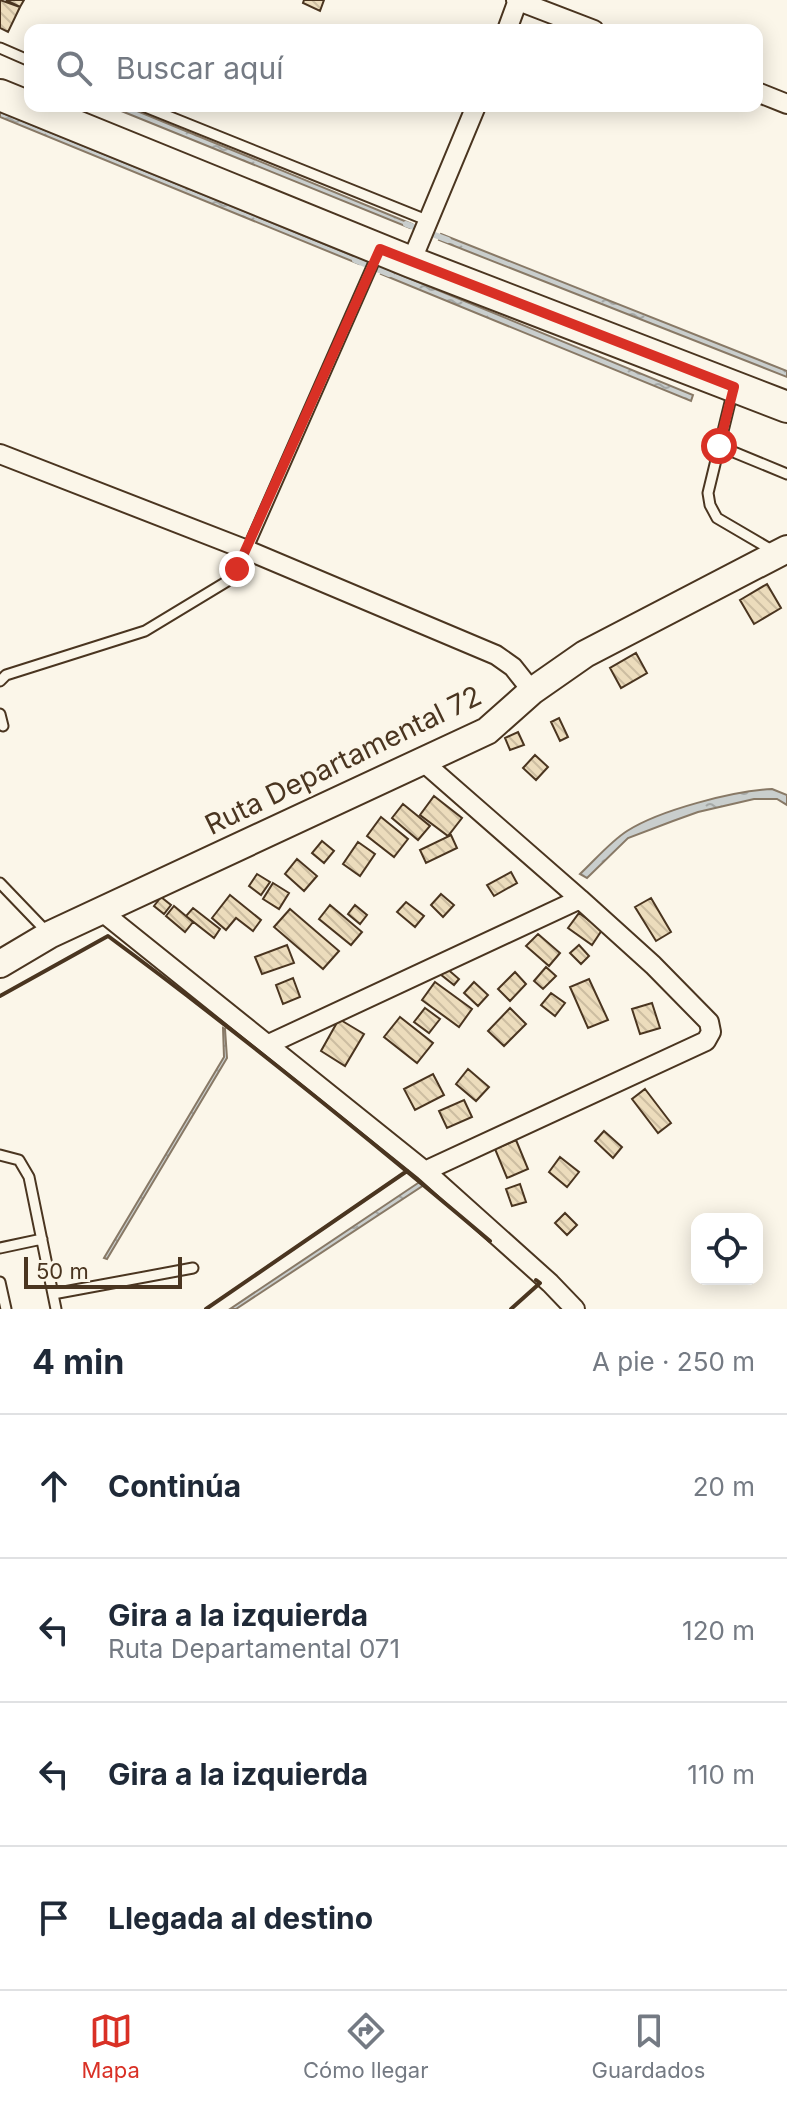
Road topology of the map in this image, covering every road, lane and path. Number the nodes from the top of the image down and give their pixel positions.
1 (518, 0) edge
2 (509, 24) edge
3 (579, 24) edge
4 (0, 48) edge
5 (24, 58) edge
6 (763, 94) edge
7 (0, 95) edge
8 (787, 104) edge
9 (24, 105) edge
10 (40, 112) edge
11 (156, 112) edge
12 (474, 112) edge
13 (423, 235) junction
14 (377, 255) junction
15 (734, 387) junction
16 (787, 407) edge
17 (719, 446) junction
18 (0, 454) edge
19 (787, 474) edge
20 (247, 550) junction
21 (782, 551) edge
22 (0, 681) edge
23 (532, 691) junction
24 (0, 714) edge
25 (3, 726) dead end
26 (421, 760) junction
27 (0, 883) edge
28 (580, 899) junction
29 (101, 911) junction
30 (49, 935) junction
31 (0, 964) edge
32 (269, 1044) junction
33 (0, 1155) edge
34 (425, 1171) junction
35 (42, 1239) junction
36 (0, 1248) edge
37 (193, 1268) dead end
38 (0, 1282) edge
39 (53, 1294) junction
40 (6, 1309) edge
41 (56, 1309) edge
42 (575, 1309) edge

1 - 2 street
1 - 3 street
4 - 5 lane
6 - 8 street
7 - 9 main road
10 - 14 main road
11 - 13 lane
12 - 13 street
13 - 14 main road
13 - 15 main road
14 - 20 lane
15 - 16 main road
15 - 17 lane
17 - 19 lane
17 - 21 lane
18 - 20 street
20 - 22 lane
20 - 23 street
21 - 23 street, Ruta Departamental 72
23 - 26 street, Ruta Departamental 72
24 - 25 lane
26 - 28 street
26 - 29 street, Ruta Departamental 72
27 - 30 lane
28 - 32 street
28 - 34 street
29 - 30 street, Ruta Departamental 72
29 - 32 street
30 - 31 street, Ruta Departamental 72
32 - 34 street
33 - 35 lane
34 - 42 street
35 - 36 lane
35 - 39 lane
37 - 39 lane
38 - 40 lane
39 - 41 lane

